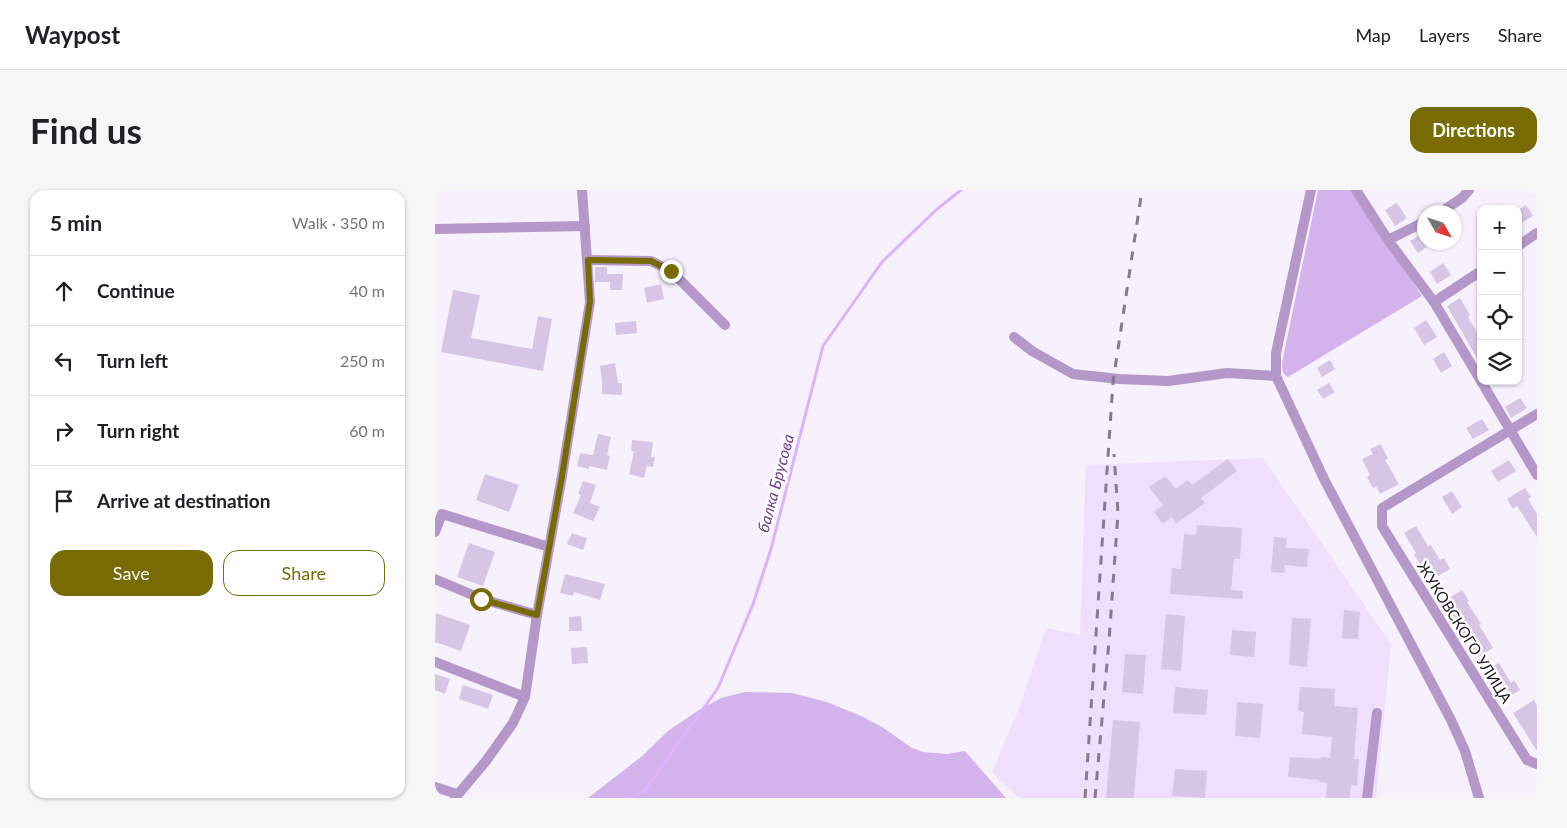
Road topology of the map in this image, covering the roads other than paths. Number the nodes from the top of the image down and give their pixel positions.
1 (582, 190) edge
2 (1311, 190) edge
3 (1356, 190) edge
4 (1469, 190) edge
5 (1452, 205) edge
6 (585, 226) junction
7 (1417, 226) edge
8 (435, 229) edge
9 (1537, 234) edge
10 (1388, 240) junction
11 (1522, 243) edge
12 (588, 260) junction
13 (1477, 274) edge
14 (1434, 302) junction
15 (725, 325) dead end
16 (1014, 337) dead end
17 (1477, 374) edge
18 (1276, 376) junction
19 (1483, 385) edge
20 (1537, 414) edge
21 (1510, 430) junction
22 (1537, 475) edge
23 (435, 532) edge
24 (549, 547) junction
25 (435, 579) edge
26 (537, 615) junction
27 (435, 662) edge
28 (525, 698) junction
29 (1377, 713) dead end
30 (1537, 764) edge
31 (435, 787) edge
32 (456, 796) edge
33 (1367, 798) edge
34 (1479, 798) edge

1 - 6 street
2 - 18 street
3 - 10 street
4 - 5 street
6 - 8 street
6 - 12 street
7 - 10 street
9 - 11 street
10 - 14 street
12 - 15 street
12 - 24 street
13 - 14 street
14 - 17 street
16 - 18 street
18 - 34 street
19 - 21 street
20 - 21 street
21 - 22 street
21 - 30 street, ЖУКОВСКОГО УЛИЦА
23 - 24 street
24 - 26 street
25 - 26 street
26 - 28 street
27 - 28 street
28 - 32 street
29 - 33 street
31 - 32 street

